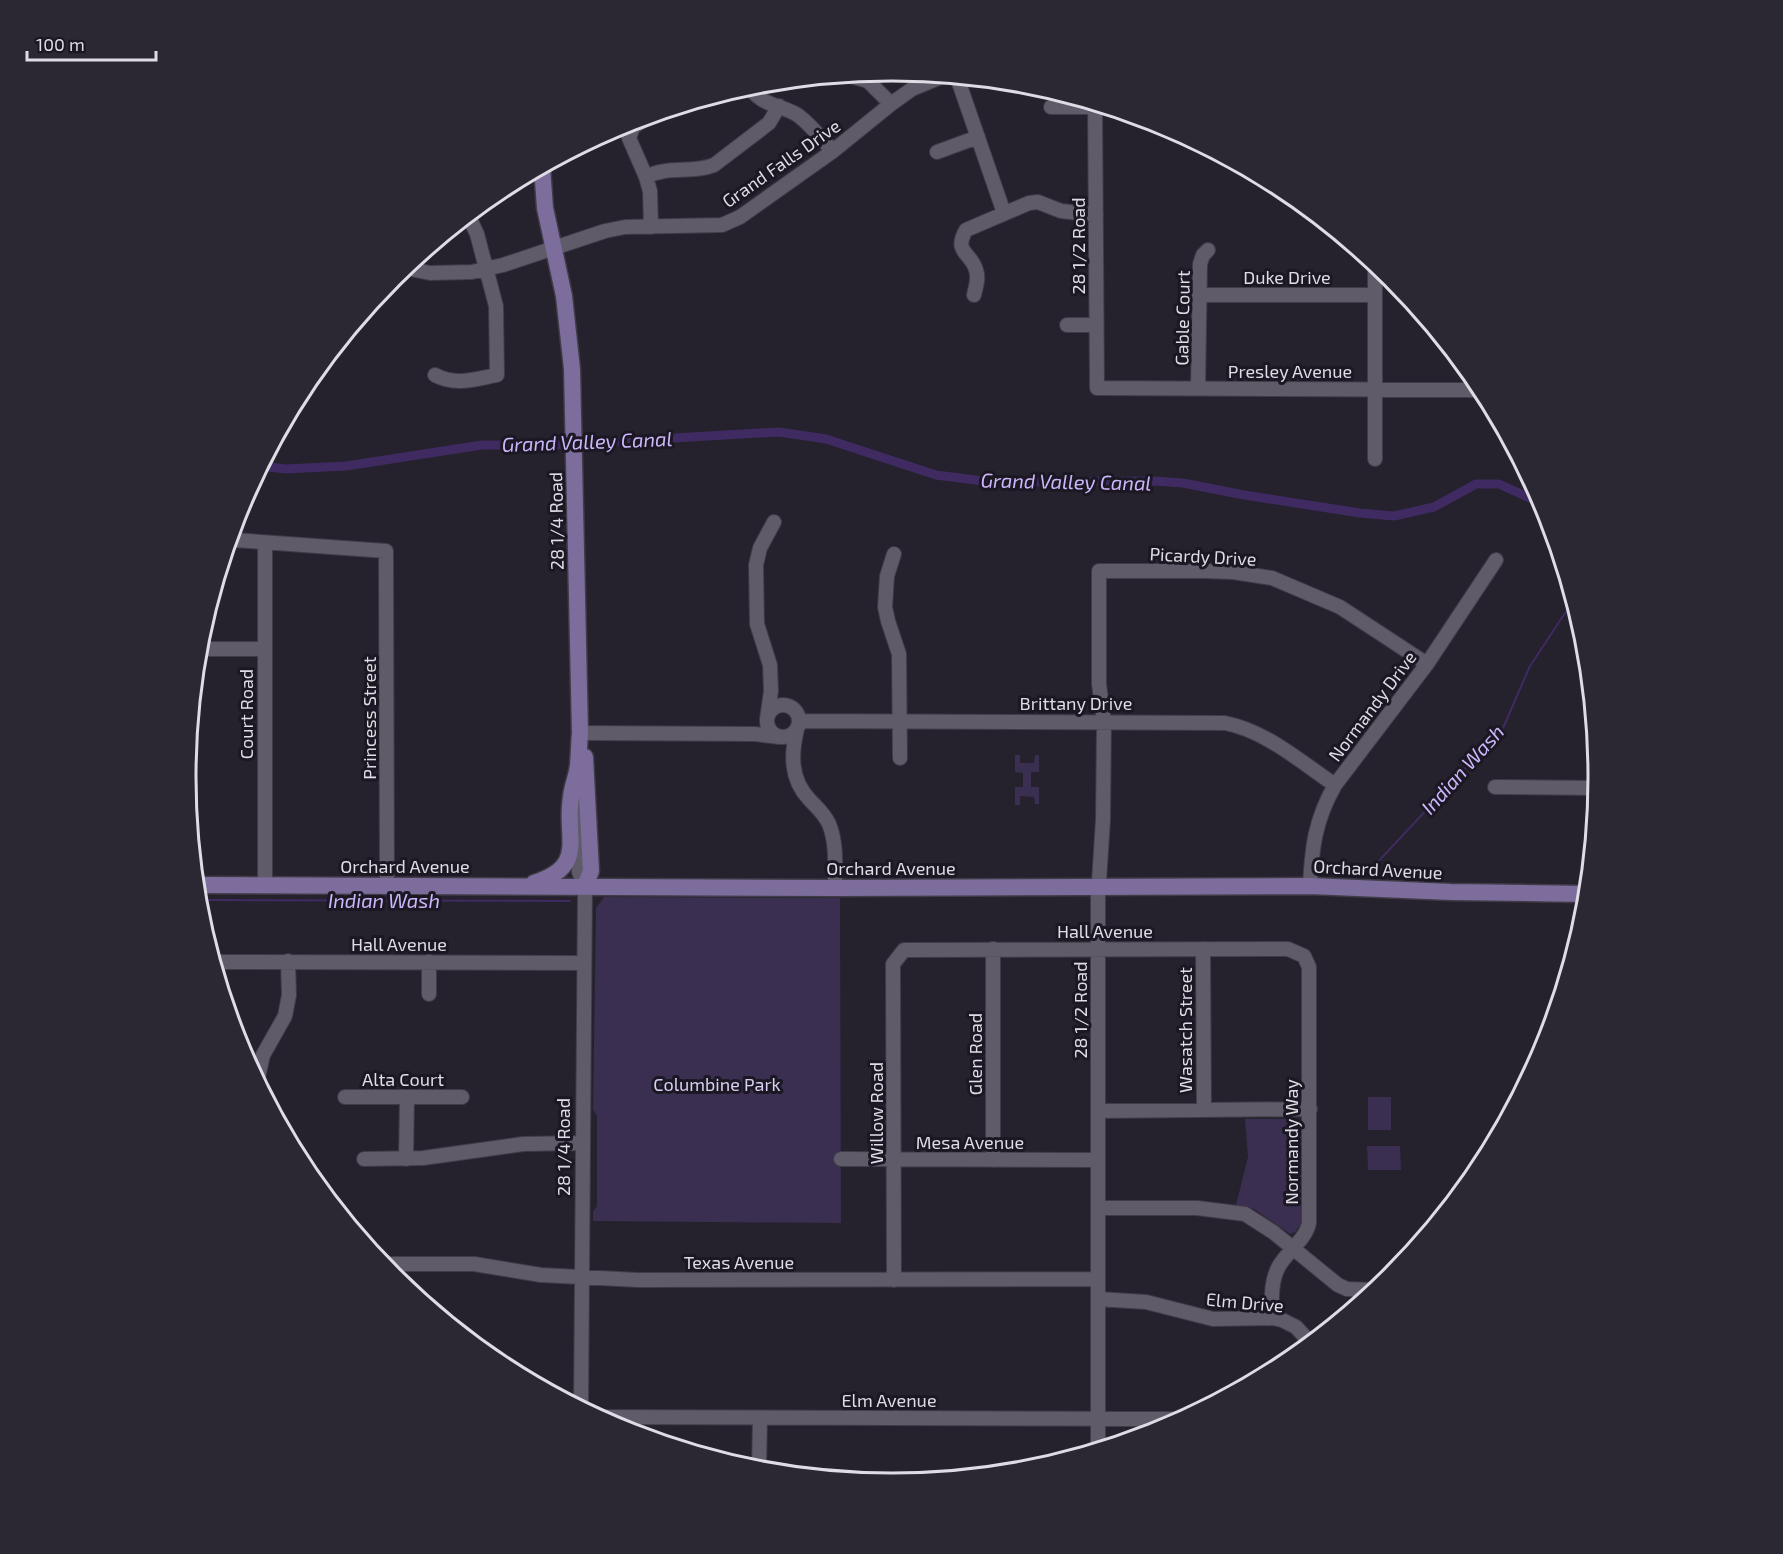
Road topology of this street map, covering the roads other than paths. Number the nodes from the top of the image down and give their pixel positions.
1 (869, 82) edge
2 (929, 82) edge
3 (960, 85) edge
4 (754, 94) edge
5 (891, 104) junction
6 (779, 106) junction
7 (1075, 106) edge
8 (1051, 107) dead end
9 (1095, 112) edge
10 (632, 132) edge
11 (978, 137) junction
12 (833, 151) junction
13 (937, 152) dead end
14 (543, 174) edge
15 (646, 177) junction
16 (1004, 213) junction
17 (1096, 215) junction
18 (472, 222) edge
19 (651, 227) junction
20 (554, 247) junction
21 (1208, 250) dead end
22 (486, 269) junction
23 (415, 270) edge
24 (1375, 277) edge
25 (974, 295) dead end
26 (1199, 295) junction
27 (1375, 295) junction
28 (1067, 325) dead end
29 (1096, 325) junction
30 (435, 375) dead end
31 (1097, 388) joint
32 (1198, 389) junction
33 (1374, 390) junction
34 (1470, 390) edge
35 (1376, 459) dead end
36 (774, 522) dead end
37 (237, 540) edge
38 (265, 543) junction
39 (894, 554) dead end
40 (1496, 560) dead end
41 (1099, 571) joint
42 (208, 649) edge
43 (264, 649) junction
44 (1427, 664) junction
45 (767, 719) junction
46 (900, 721) junction
47 (1104, 722) junction
48 (798, 725) junction
49 (580, 733) junction
50 (780, 737) junction
51 (900, 758) dead end
52 (578, 766) junction
53 (1335, 785) junction
54 (1495, 787) dead end
55 (1588, 788) edge
56 (204, 885) edge
57 (265, 885) junction
58 (387, 885) junction
59 (518, 886) junction
60 (585, 886) junction
61 (1098, 886) junction
62 (1310, 886) junction
63 (835, 888) junction
64 (1577, 894) edge
65 (993, 949) junction
66 (1098, 949) junction
67 (1203, 949) junction
68 (904, 950) joint
69 (1304, 956) joint
70 (220, 962) edge
71 (288, 962) junction
72 (429, 962) junction
73 (584, 963) junction
74 (429, 994) dead end
75 (260, 1068) edge
76 (462, 1096) dead end
77 (345, 1097) dead end
78 (407, 1097) junction
79 (1310, 1109) junction
80 (1204, 1110) junction
81 (1098, 1111) junction
82 (583, 1143) junction
83 (406, 1159) junction
84 (841, 1159) dead end
85 (894, 1159) junction
86 (364, 1160) dead end
87 (993, 1160) junction
88 (1098, 1160) junction
89 (1098, 1208) junction
90 (1292, 1248) junction
91 (394, 1264) edge
92 (582, 1277) junction
93 (1098, 1279) junction
94 (894, 1280) junction
95 (1362, 1289) edge
96 (1098, 1299) junction
97 (1272, 1318) junction
98 (1305, 1337) edge
99 (581, 1399) edge
100 (619, 1417) edge
101 (759, 1418) junction
102 (1098, 1419) junction
103 (1160, 1419) edge
104 (1098, 1441) edge
105 (759, 1460) edge

1 - 5 street
2 - 5 street, Grand Falls Drive
3 - 11 street
4 - 6 street
5 - 12 street, Grand Falls Drive
6 - 12 street
6 - 15 street
7 - 8 street
9 - 17 street, 28 1/2 Road
10 - 15 street
11 - 13 street
11 - 16 street
12 - 19 street, Grand Falls Drive
14 - 20 main road, 28 1/4 Road
15 - 19 street
16 - 17 street
16 - 25 street
17 - 29 street, 28 1/2 Road
18 - 22 street
19 - 20 street, Grand Falls Drive
20 - 22 street, Grand Falls Drive
20 - 49 main road, 28 1/4 Road
21 - 26 street, Gable Court
22 - 23 street, Grand Falls Drive
22 - 30 street
24 - 27 street
26 - 27 street, Duke Drive
26 - 32 street, Gable Court
27 - 33 street
28 - 29 street
29 - 31 street, 28 1/2 Road
31 - 32 street, Presley Avenue
32 - 33 street, Presley Avenue
33 - 34 street, Presley Avenue
33 - 35 street
36 - 45 street
37 - 38 street
38 - 43 street, Court Road
38 - 58 street, Princess Street
39 - 46 street
40 - 44 street, Normandy Drive
41 - 44 street, Picardy Drive
41 - 47 street, 28 1/2 Road
42 - 43 street
43 - 57 street, Court Road
44 - 53 street, Normandy Drive
45 - 48 street
45 - 50 street
46 - 47 street, Brittany Drive
46 - 48 street, Brittany Drive
46 - 51 street
47 - 53 street, Brittany Drive
47 - 61 street, 28 1/2 Road
48 - 50 street
48 - 63 street
49 - 50 street
49 - 52 main road, 28 1/4 Road
49 - 60 main road, 28 1/4 Road
52 - 59 main road
52 - 60 street, 28 1/4 Road
53 - 62 street, Normandy Drive
54 - 55 street
56 - 57 main road, Orchard Avenue
57 - 58 main road, Orchard Avenue
58 - 59 main road, Orchard Avenue
59 - 60 main road, Orchard Avenue
60 - 63 main road, Orchard Avenue
60 - 73 street, 28 1/4 Road
61 - 62 main road, Orchard Avenue
61 - 63 main road, Orchard Avenue
61 - 66 street, 28 1/2 Road
62 - 64 main road, Orchard Avenue
65 - 66 street, Hall Avenue
65 - 68 street, Hall Avenue
65 - 87 street, Glen Road
66 - 67 street, Hall Avenue
66 - 81 street, 28 1/2 Road
67 - 69 street, Hall Avenue
67 - 80 street, Wasatch Street
68 - 85 street, Willow Road
69 - 79 street, Normandy Way
70 - 71 street, Hall Avenue
71 - 72 street, Hall Avenue
71 - 75 street
72 - 73 street, Hall Avenue
72 - 74 street
73 - 82 street, 28 1/4 Road
76 - 78 street, Alta Court
77 - 78 street, Alta Court
78 - 83 street
79 - 80 street
79 - 90 street, Normandy Way
80 - 81 street
81 - 88 street, 28 1/2 Road
82 - 83 street
82 - 92 street, 28 1/4 Road
83 - 86 street
84 - 85 street, Mesa Avenue
85 - 87 street, Mesa Avenue
85 - 94 street, Willow Road
87 - 88 street, Mesa Avenue
88 - 89 street, 28 1/2 Road
89 - 90 street
89 - 93 street, 28 1/2 Road
90 - 95 street
90 - 97 street, Normandy Way
91 - 92 street, Texas Avenue
92 - 94 street, Texas Avenue
92 - 99 street, 28 1/4 Road
93 - 94 street, Texas Avenue
93 - 96 street, 28 1/2 Road
96 - 97 street, Elm Drive
96 - 102 street, 28 1/2 Road
97 - 98 street, Elm Drive
100 - 101 street, Elm Avenue
101 - 102 street, Elm Avenue
101 - 105 street
102 - 103 street, Elm Avenue
102 - 104 street, 28 1/2 Road

